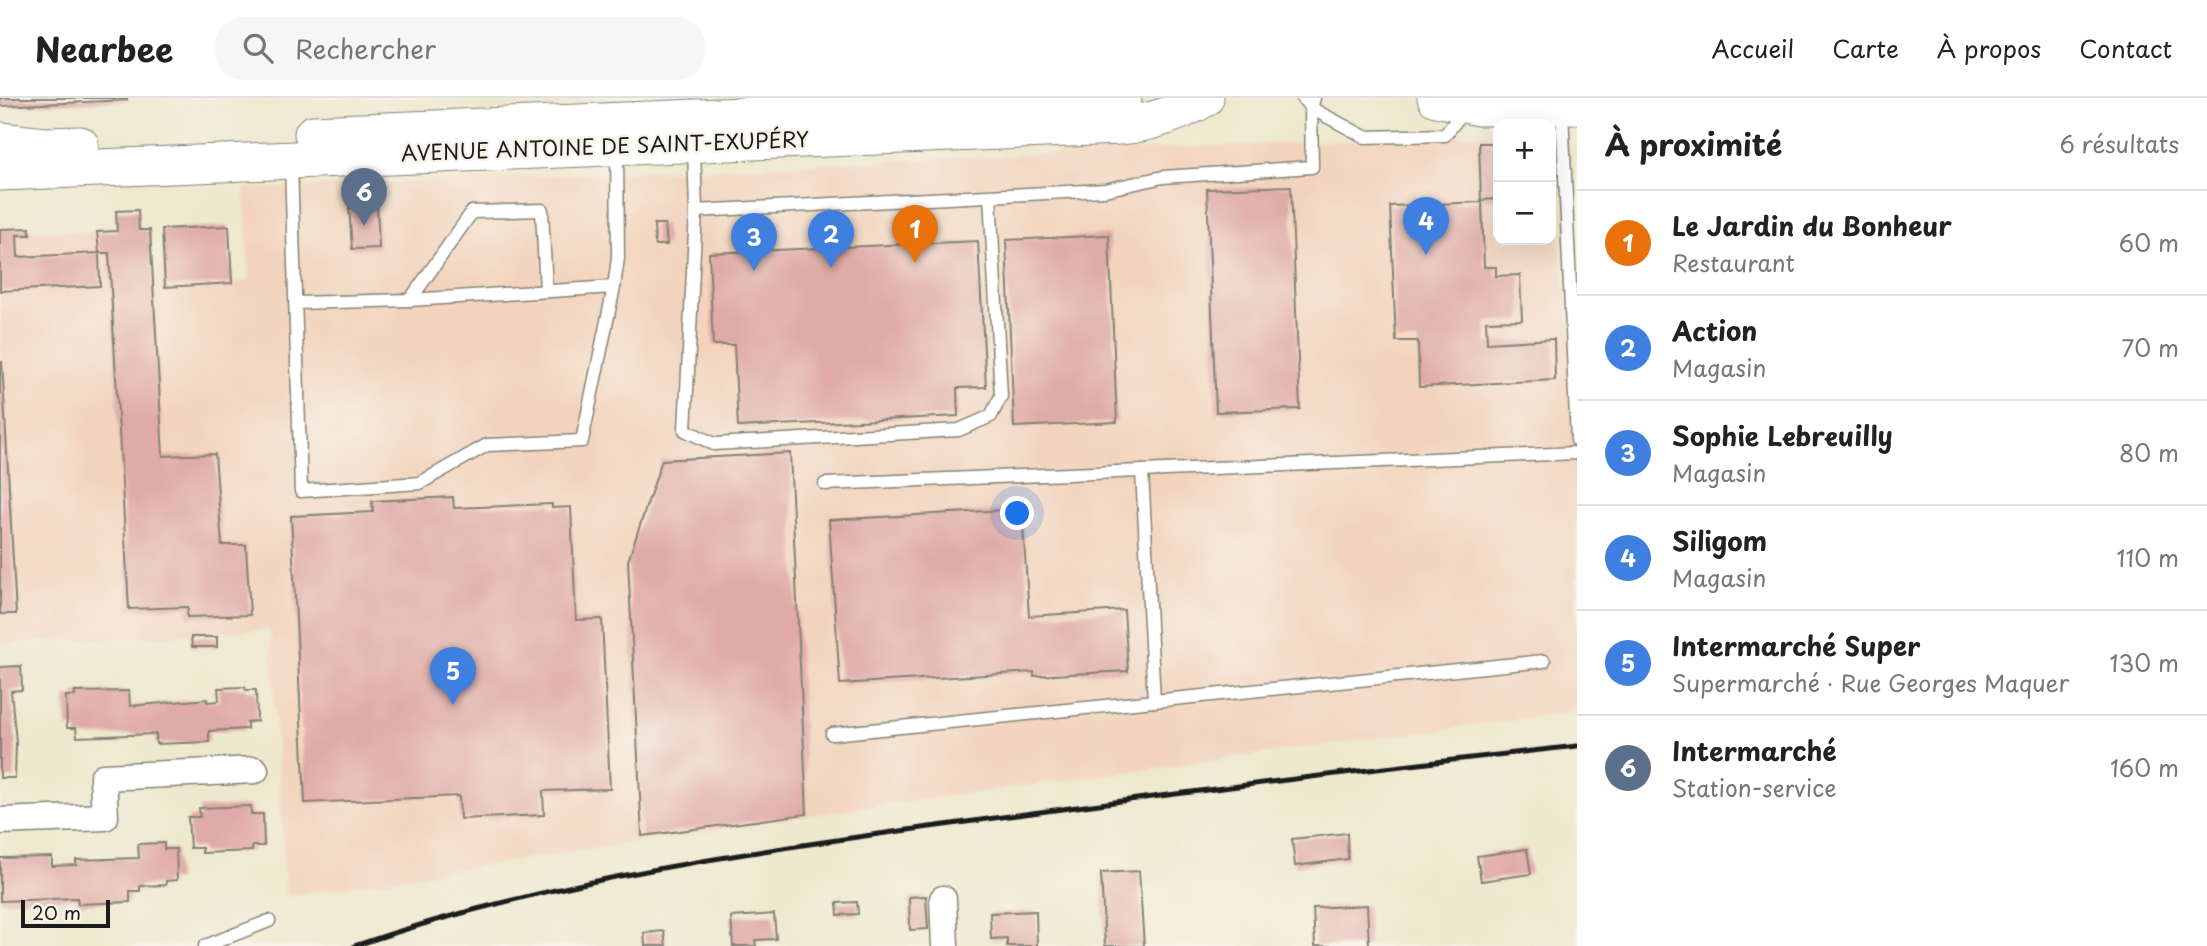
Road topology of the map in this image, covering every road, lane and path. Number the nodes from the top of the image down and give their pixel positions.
1 (1123, 98) edge
2 (1205, 98) edge
3 (1309, 101) edge
4 (1452, 102) edge
5 (1569, 106) edge
6 (0, 141) edge
7 (694, 144) junction
8 (617, 147) junction
9 (291, 160) junction
10 (0, 172) edge
11 (990, 196) junction
12 (696, 211) junction
13 (614, 287) junction
14 (546, 291) junction
15 (410, 300) junction
16 (295, 303) junction
17 (1577, 440) edge
18 (1577, 453) edge
19 (1142, 471) junction
20 (825, 484) dead end
21 (1544, 661) dead end
22 (1154, 701) junction
23 (832, 734) dead end
24 (255, 769) dead end
25 (0, 821) edge
26 (943, 899) dead end
27 (268, 921) dead end
28 (205, 946) edge
29 (945, 946) edge

1 - 6 main road, AVENUE ANTOINE DE SAINT-EXUPÉRY
2 - 7 main road, AVENUE ANTOINE DE SAINT-EXUPÉRY
3 - 4 lane
3 - 11 lane
4 - 5 main road
5 - 17 lane
7 - 8 main road, AVENUE ANTOINE DE SAINT-EXUPÉRY
7 - 12 lane
8 - 9 main road, AVENUE ANTOINE DE SAINT-EXUPÉRY
8 - 13 lane
9 - 10 main road, AVENUE ANTOINE DE SAINT-EXUPÉRY
9 - 16 lane
11 - 12 lane
11 - 12 lane
13 - 14 lane
13 - 16 lane
14 - 15 lane
14 - 15 lane
15 - 16 lane
18 - 19 lane
19 - 20 lane
19 - 22 lane
21 - 22 lane
22 - 23 lane
24 - 25 street
26 - 29 street
27 - 28 lane

